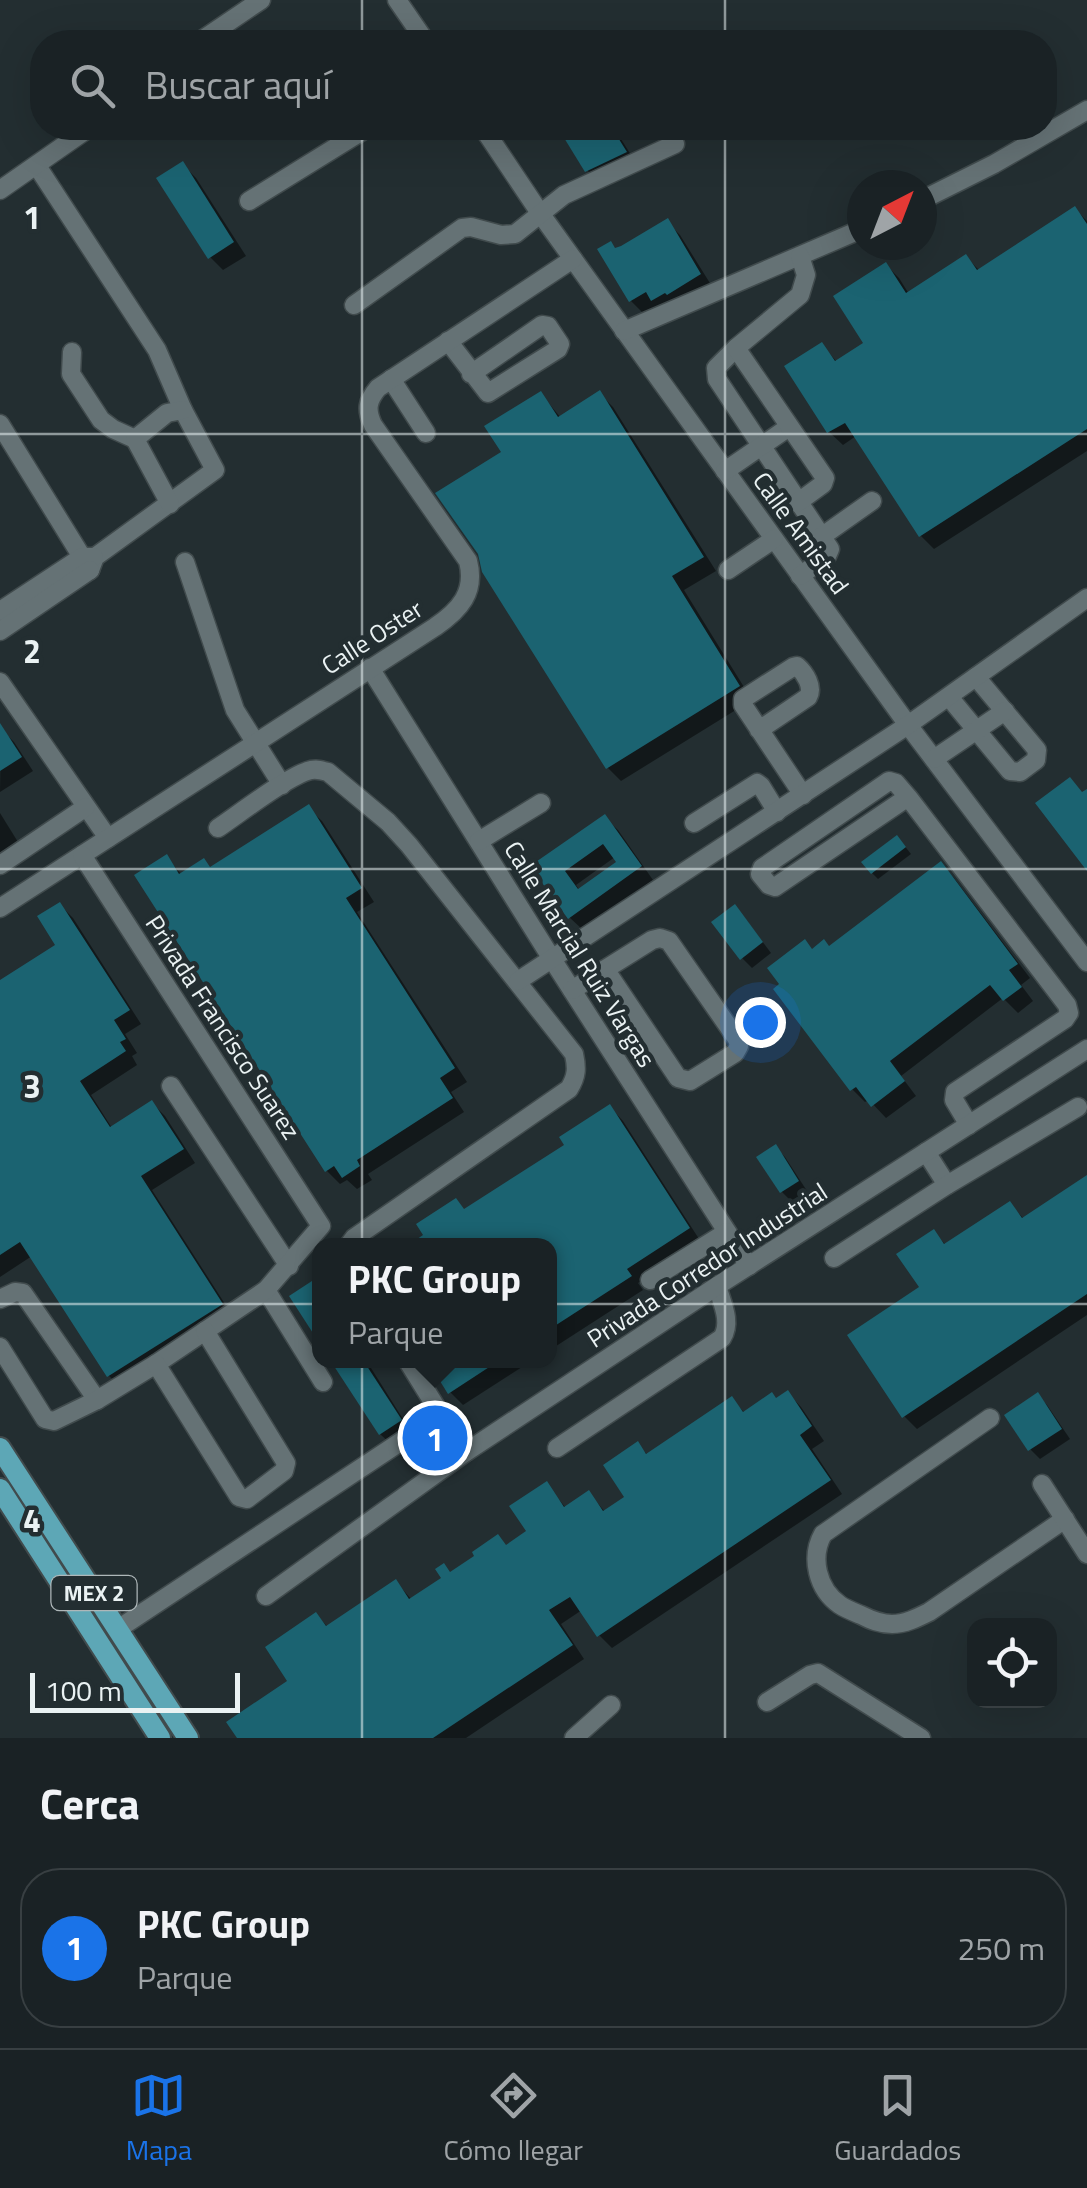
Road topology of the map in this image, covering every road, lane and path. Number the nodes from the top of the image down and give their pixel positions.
1 (261, 0) edge
2 (398, 0) edge
3 (217, 30) edge
4 (418, 30) edge
5 (1087, 110) edge
6 (1057, 127) edge
7 (73, 140) edge
8 (347, 140) edge
9 (491, 140) edge
10 (1035, 140) edge
11 (675, 144) dead end
12 (37, 166) junction
13 (0, 190) edge
14 (937, 192) edge
15 (249, 201) dead end
16 (540, 214) junction
17 (847, 236) edge
18 (800, 256) junction
19 (573, 259) junction
20 (354, 305) dead end
21 (624, 331) junction
22 (448, 341) junction
23 (736, 348) junction
24 (72, 352) dead end
25 (471, 374) junction
26 (391, 379) junction
27 (182, 410) junction
28 (0, 424) edge
29 (790, 427) junction
30 (426, 434) dead end
31 (135, 439) junction
32 (761, 446) junction
33 (725, 471) junction
34 (872, 502) dead end
35 (797, 503) junction
36 (170, 504) junction
37 (821, 537) junction
38 (774, 540) junction
39 (89, 561) junction
40 (185, 562) dead end
41 (728, 570) dead end
42 (800, 576) junction
43 (1087, 598) edge
44 (0, 611) edge
45 (0, 631) edge
46 (370, 668) junction
47 (976, 677) junction
48 (0, 682) edge
49 (949, 697) junction
50 (1005, 711) junction
51 (908, 726) junction
52 (759, 730) dead end
53 (976, 730) junction
54 (254, 743) junction
55 (934, 760) junction
56 (282, 785) junction
57 (802, 795) junction
58 (908, 797) junction
59 (540, 803) dead end
60 (86, 807) junction
61 (777, 812) junction
62 (694, 823) dead end
63 (218, 828) dead end
64 (108, 838) junction
65 (479, 842) junction
66 (82, 855) junction
67 (0, 865) edge
68 (0, 908) edge
69 (552, 959) junction
70 (1087, 962) edge
71 (605, 969) junction
72 (518, 981) junction
73 (572, 990) junction
74 (1035, 1041) junction
75 (1087, 1049) edge
76 (1054, 1070) junction
77 (171, 1086) dead end
78 (1078, 1107) dead end
79 (968, 1125) junction
80 (926, 1152) junction
81 (948, 1185) junction
82 (727, 1232) junction
83 (354, 1238) edge
84 (834, 1258) dead end
85 (289, 1266) junction
86 (749, 1266) junction
87 (650, 1280) dead end
88 (717, 1286) junction
89 (266, 1290) junction
90 (0, 1299) edge
91 (205, 1331) junction
92 (0, 1347) edge
93 (156, 1364) junction
94 (312, 1364) edge
95 (314, 1368) edge
96 (413, 1368) edge
97 (323, 1382) dead end
98 (97, 1400) junction
99 (441, 1415) junction
100 (990, 1418) dead end
101 (0, 1448) edge
102 (557, 1448) dead end
103 (466, 1452) junction
104 (1042, 1484) dead end
105 (0, 1489) edge
106 (1065, 1519) junction
107 (1087, 1554) edge
108 (266, 1596) dead end
109 (118, 1629) junction
110 (98, 1641) junction
111 (767, 1702) dead end
112 (611, 1705) dead end
113 (160, 1738) edge
114 (188, 1738) edge
115 (574, 1738) edge
116 (922, 1738) edge

1 - 3 street
2 - 4 street
5 - 6 street
7 - 12 street
8 - 15 street
9 - 16 street, Calle Amistad
10 - 14 street
11 - 16 street
12 - 13 street
12 - 27 street
16 - 19 street, Calle Amistad
16 - 20 street
17 - 18 street
18 - 21 street
18 - 23 street
19 - 21 street, Calle Amistad
19 - 22 street, Calle Oster
21 - 33 street, Calle Amistad
22 - 25 street
22 - 26 street, Calle Oster
23 - 29 street
23 - 32 street
24 - 31 street
25 - 25 street
26 - 30 street
26 - 46 street, Calle Oster
27 - 31 street
27 - 36 street
28 - 39 street
29 - 32 street
29 - 35 street
31 - 36 street
32 - 33 street
32 - 35 street
33 - 38 street, Calle Amistad
34 - 37 street
35 - 37 street
36 - 39 street
37 - 42 street
38 - 41 street
38 - 42 street, Calle Amistad
39 - 44 street
39 - 45 street
40 - 54 street
42 - 51 street, Calle Amistad
43 - 47 street
46 - 54 street, Calle Oster
46 - 65 street, Calle Marcial Ruiz Vargas
47 - 49 street
47 - 50 street
48 - 60 street
49 - 51 street
49 - 53 street
50 - 53 street
50 - 53 street
51 - 55 street, Calle Amistad
51 - 57 street
52 - 57 street
53 - 55 street
54 - 56 street
54 - 64 street, Calle Oster
55 - 70 street, Calle Amistad
56 - 63 street
56 - 72 street
57 - 61 street
58 - 58 street
58 - 74 street
59 - 65 street
60 - 64 street
60 - 67 street
61 - 62 street
61 - 69 street
64 - 66 street, Calle Oster
65 - 69 street, Calle Marcial Ruiz Vargas
66 - 68 street, Calle Oster
66 - 85 street, Privada Francisco Suarez
69 - 72 street
69 - 73 street, Calle Marcial Ruiz Vargas
71 - 71 street
71 - 73 street
72 - 83 street
73 - 82 street, Calle Marcial Ruiz Vargas
74 - 76 street
74 - 79 street
75 - 76 street, Privada Corredor Industrial
76 - 79 street, Privada Corredor Industrial
77 - 85 street
78 - 81 street
79 - 80 street, Privada Corredor Industrial
80 - 81 street
80 - 86 street, Privada Corredor Industrial
81 - 84 street
82 - 86 street, Calle Marcial Ruiz Vargas
82 - 87 street
85 - 89 street
86 - 88 street, Privada Corredor Industrial
88 - 102 street
88 - 103 street, Privada Corredor Industrial
89 - 91 street
89 - 94 street
90 - 98 street
91 - 93 street
91 - 93 street
92 - 98 street
93 - 98 street
95 - 97 street
96 - 99 street
99 - 103 street
99 - 109 street
100 - 106 street
101 - 109 main road, MEX 2
103 - 108 street, Privada Corredor Industrial
104 - 106 street
105 - 110 main road, MEX 2
106 - 107 street
109 - 110 main road
109 - 114 main road, MEX 2
110 - 113 main road, MEX 2
111 - 116 street
112 - 115 street

